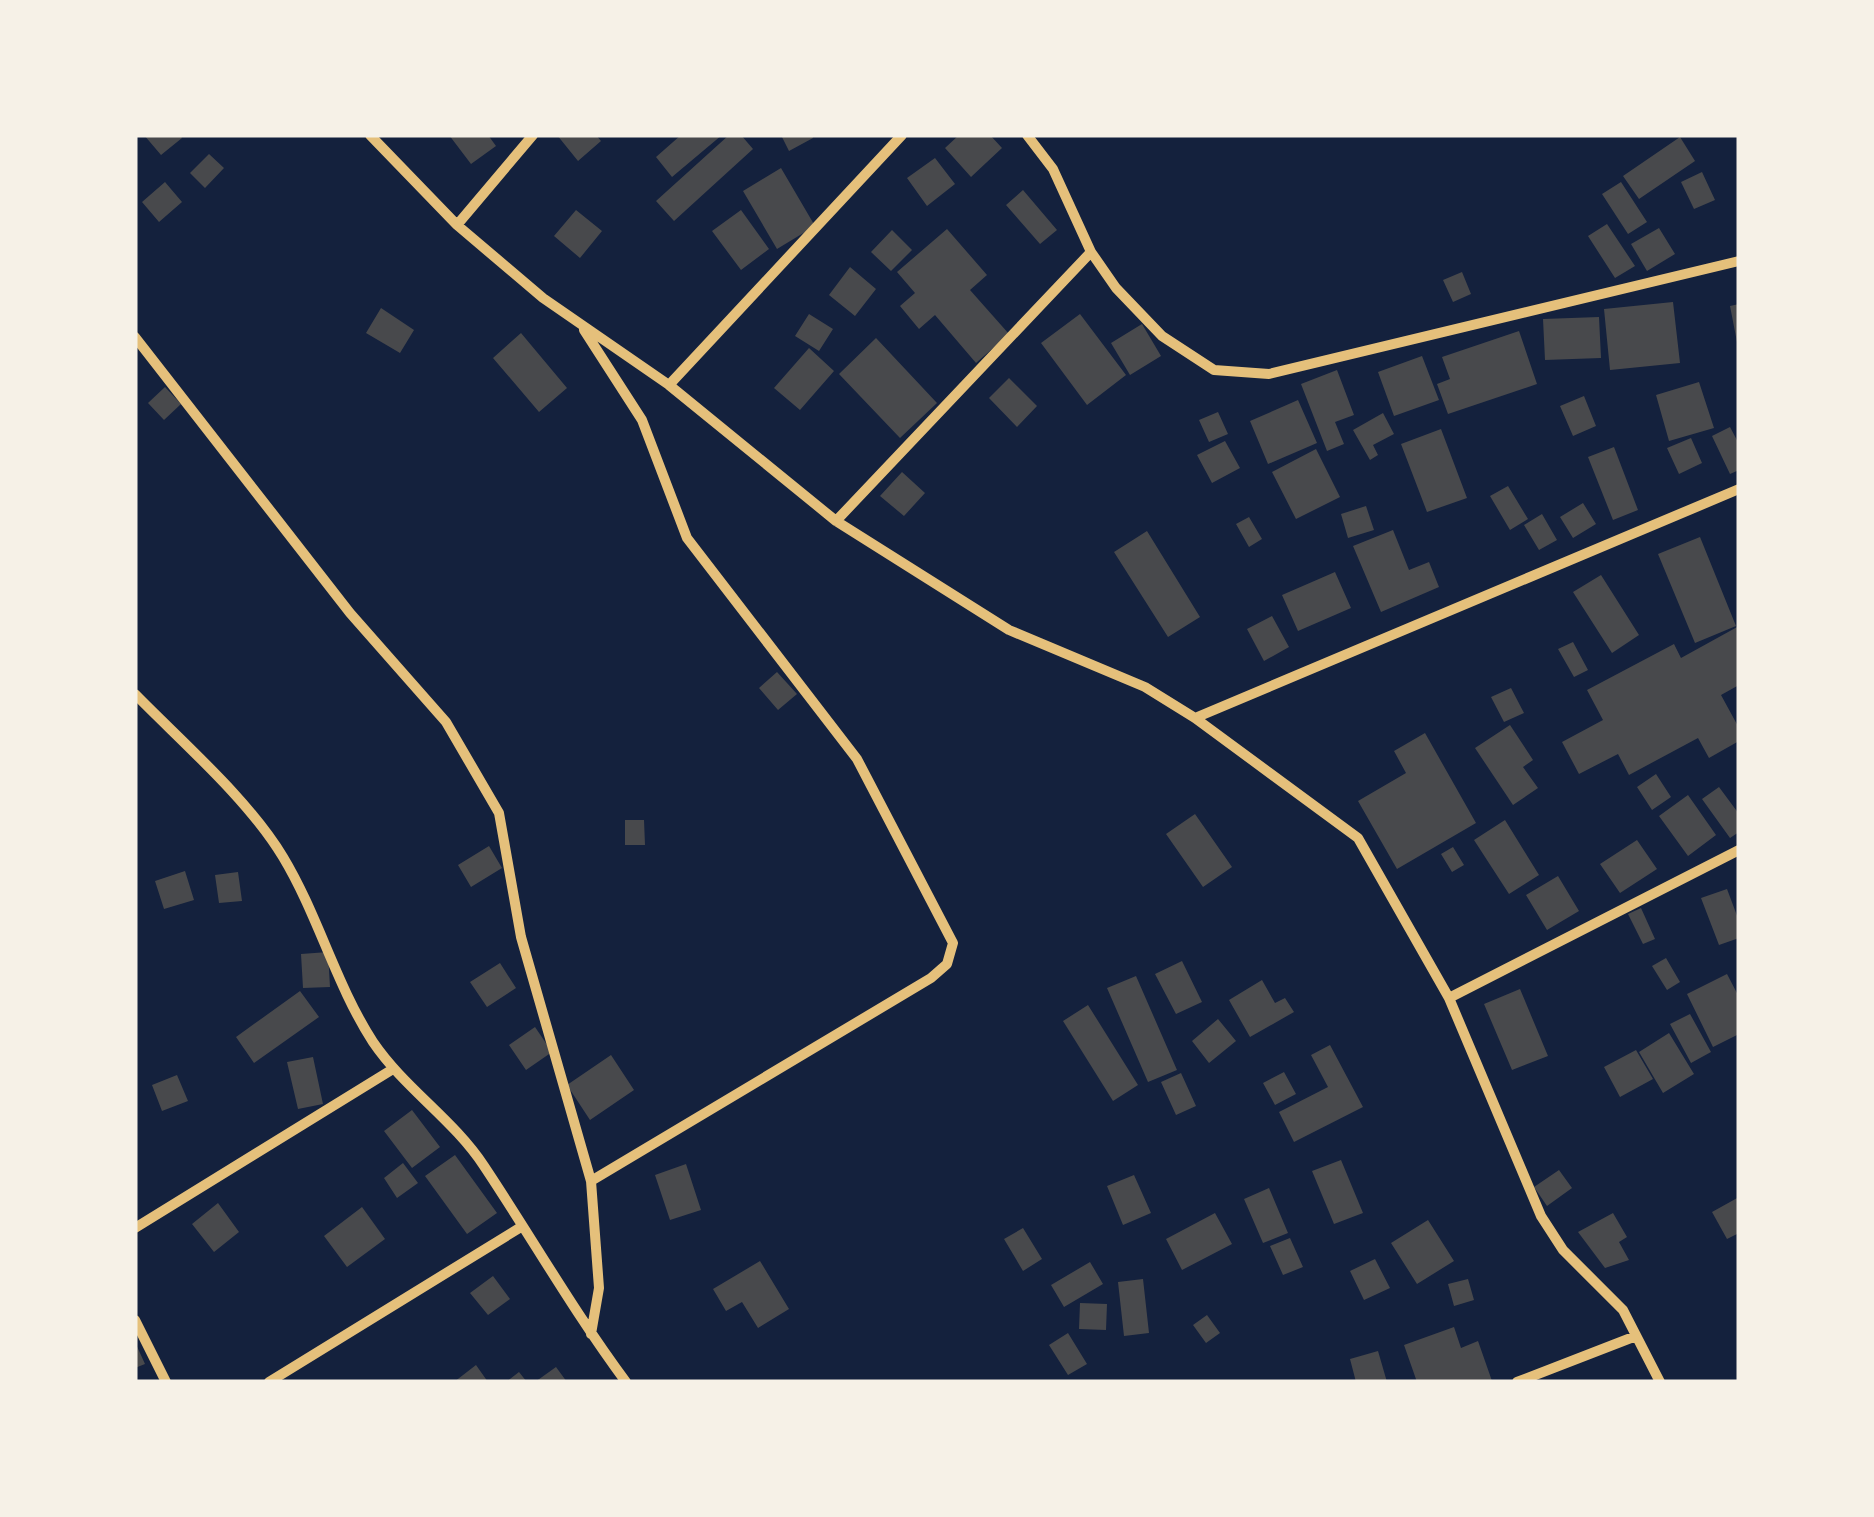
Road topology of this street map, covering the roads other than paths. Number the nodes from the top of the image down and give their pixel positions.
1 (370, 135) edge
2 (533, 135) edge
3 (902, 135) edge
4 (1027, 135) edge
5 (457, 225) junction
6 (1090, 252) junction
7 (1739, 261) edge
8 (580, 323) junction
9 (135, 338) edge
10 (669, 385) junction
11 (1739, 489) edge
12 (836, 521) junction
13 (135, 694) edge
14 (1195, 718) junction
15 (1739, 850) edge
16 (1449, 998) junction
17 (392, 1069) junction
18 (591, 1181) junction
19 (521, 1227) junction
20 (135, 1228) edge
21 (135, 1320) edge
22 (590, 1334) junction
23 (1636, 1336) junction
24 (166, 1382) edge
25 (270, 1382) edge
26 (626, 1382) edge
27 (1517, 1382) edge
28 (1660, 1382) edge

1 - 5 street
2 - 5 street
3 - 10 street
4 - 6 street
5 - 8 street
6 - 7 street
6 - 12 street
8 - 10 street
8 - 18 street
9 - 18 street
10 - 12 street
11 - 14 street
12 - 14 street
13 - 17 street
14 - 16 street
15 - 16 street
16 - 23 street
17 - 19 street
17 - 20 street
18 - 22 street
19 - 22 street
19 - 25 street
21 - 24 street
22 - 26 street
23 - 27 street
23 - 28 street

